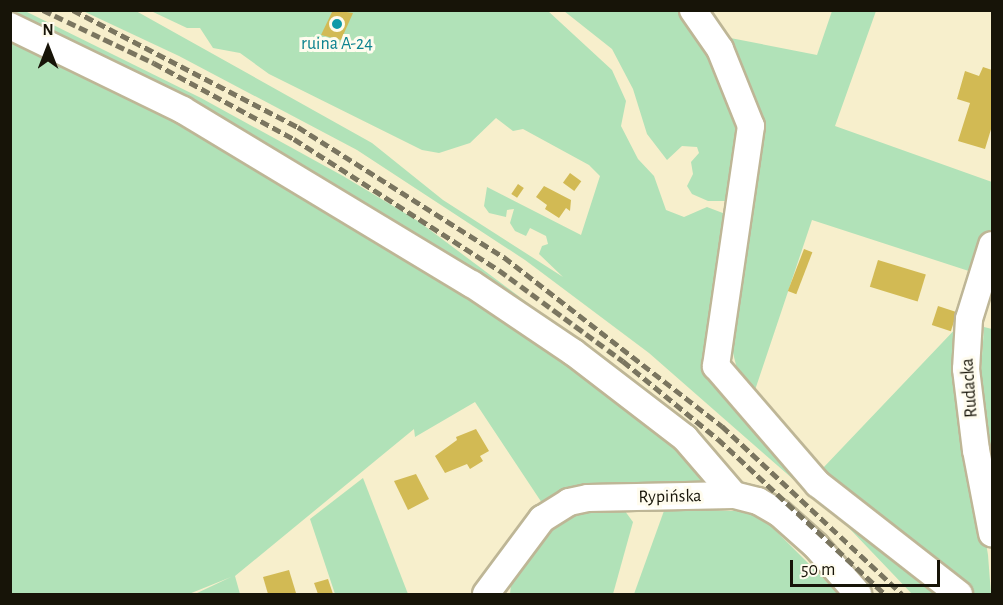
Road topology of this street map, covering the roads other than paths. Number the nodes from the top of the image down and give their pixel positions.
1 (693, 10) edge
2 (10, 26) edge
3 (993, 245) edge
4 (734, 495) junction
5 (993, 533) edge
6 (486, 594) edge
7 (858, 594) edge
8 (958, 594) edge

1 - 8 street
2 - 4 street
3 - 5 street, Rudacka
4 - 6 street, Rypińska
4 - 7 street, Rypińska

